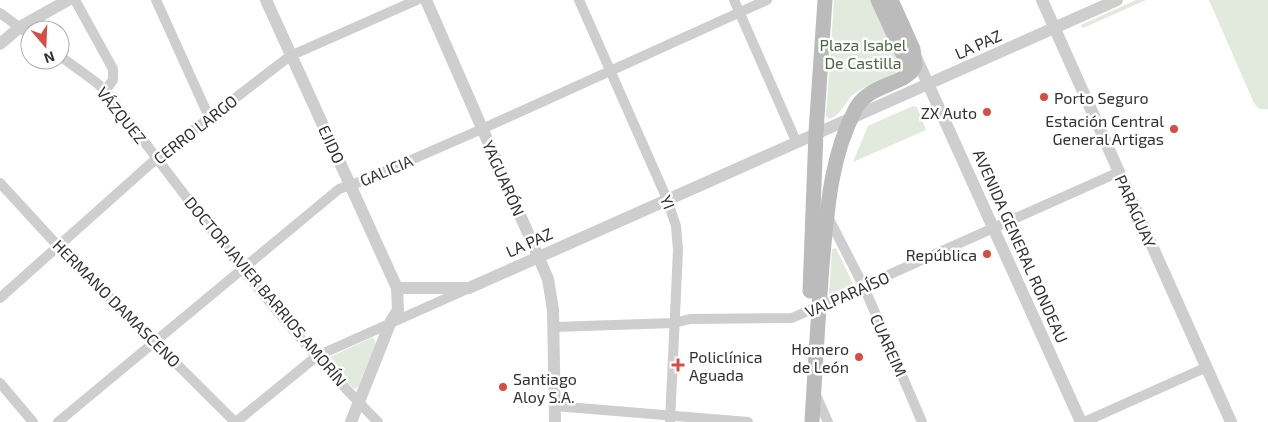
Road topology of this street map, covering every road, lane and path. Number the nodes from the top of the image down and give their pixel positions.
1 (68, 0) edge
2 (75, 0) edge
3 (156, 0) edge
4 (266, 0) edge
5 (417, 0) edge
6 (426, 0) edge
7 (579, 0) edge
8 (734, 0) edge
9 (766, 0) edge
10 (825, 0) edge
11 (878, 0) edge
12 (891, 0) edge
13 (1042, 0) edge
14 (1117, 0) edge
15 (739, 12) junction
16 (0, 13) edge
17 (40, 20) edge
18 (20, 27) edge
19 (1055, 29) junction
20 (20, 34) edge
21 (0, 44) edge
22 (915, 55) junction
23 (290, 56) junction
24 (70, 64) edge
25 (610, 70) junction
26 (911, 72) junction
27 (928, 84) junction
28 (105, 91) junction
29 (209, 117) junction
30 (851, 118) junction
31 (482, 129) junction
32 (816, 132) junction
33 (796, 141) junction
34 (157, 158) junction
35 (1119, 172) junction
36 (0, 183) edge
37 (351, 184) junction
38 (667, 199) junction
39 (827, 215) junction
40 (995, 228) junction
41 (58, 246) junction
42 (539, 257) junction
43 (243, 268) junction
44 (864, 287) junction
45 (397, 288) junction
46 (469, 288) junction
47 (0, 298) edge
48 (814, 308) junction
49 (391, 321) junction
50 (674, 323) junction
51 (554, 327) junction
52 (156, 340) junction
53 (317, 356) junction
54 (1207, 366) junction
55 (0, 383) edge
56 (814, 390) junction
57 (359, 402) junction
58 (555, 406) junction
59 (670, 419) edge
60 (33, 422) edge
61 (58, 422) edge
62 (236, 422) edge
63 (351, 422) edge
64 (378, 422) edge
65 (555, 422) edge
66 (748, 422) edge
67 (802, 422) edge
68 (812, 422) edge
69 (828, 422) edge
70 (922, 422) edge
71 (1083, 422) edge
72 (1231, 422) edge

1 - 17 street
2 - 28 street
3 - 29 street
4 - 23 street, EJIDO
5 - 23 street, CERRO LARGO
6 - 31 street, YAGUARÓN
7 - 25 street, YI
8 - 15 street
9 - 15 street, GALICIA
10 - 32 main road
11 - 26 main road
12 - 22 main road, AVENIDA GENERAL RONDEAU
13 - 19 street, PARAGUAY
14 - 19 street, LA PAZ
15 - 25 street, GALICIA
15 - 33 street
16 - 18 street
19 - 27 street, LA PAZ
19 - 35 street, PARAGUAY
20 - 21 street
22 - 26 main road
22 - 27 street, AVENIDA GENERAL RONDEAU
23 - 29 street, CERRO LARGO
23 - 37 street, EJIDO
24 - 28 street, VÁZQUEZ
25 - 31 street, GALICIA
25 - 38 street, YI
26 - 27 street, AVENIDA GENERAL RONDEAU
26 - 30 main road
27 - 30 street, LA PAZ
27 - 40 street, AVENIDA GENERAL RONDEAU
28 - 34 street, VÁZQUEZ
29 - 34 street, CERRO LARGO
30 - 32 street, LA PAZ
30 - 39 main road
31 - 37 street, GALICIA
31 - 42 street, YAGUARÓN
32 - 33 street, LA PAZ
32 - 48 main road
33 - 38 street, LA PAZ
34 - 41 street, CERRO LARGO
34 - 43 street, DOCTOR JAVIER BARRIOS AMORÍN
35 - 40 street, VALPARAÍSO
35 - 54 street, PARAGUAY
36 - 41 street, HERMANO DAMASCENO
37 - 43 street, GALICIA
37 - 45 street, EJIDO
38 - 42 street, LA PAZ
38 - 50 street, YI
39 - 44 street, CUAREIM
39 - 48 main road
40 - 44 street, VALPARAÍSO
40 - 71 street, AVENIDA GENERAL RONDEAU
41 - 47 street, CERRO LARGO
41 - 52 street, HERMANO DAMASCENO
42 - 46 street, LA PAZ
42 - 51 street, YAGUARÓN
43 - 52 street, GALICIA
43 - 53 street, DOCTOR JAVIER BARRIOS AMORÍN
44 - 48 street, VALPARAÍSO
44 - 70 street, CUAREIM
45 - 46 street
45 - 49 street, EJIDO
46 - 49 street, LA PAZ
48 - 50 street, VALPARAÍSO
48 - 56 main road
48 - 67 main road
49 - 53 street, LA PAZ
49 - 57 street, EJIDO
50 - 51 street, VALPARAÍSO
50 - 59 street, YI
51 - 58 street, YAGUARÓN
52 - 61 street, GALICIA
52 - 62 street, HERMANO DAMASCENO
53 - 57 street, DOCTOR JAVIER BARRIOS AMORÍN
53 - 62 street, LA PAZ
54 - 71 street
54 - 72 street, PARAGUAY
55 - 60 street
56 - 68 main road
56 - 69 street
57 - 63 street, EJIDO
57 - 64 street, DOCTOR JAVIER BARRIOS AMORÍN
58 - 59 street
58 - 65 street, YAGUARÓN
59 - 66 street

